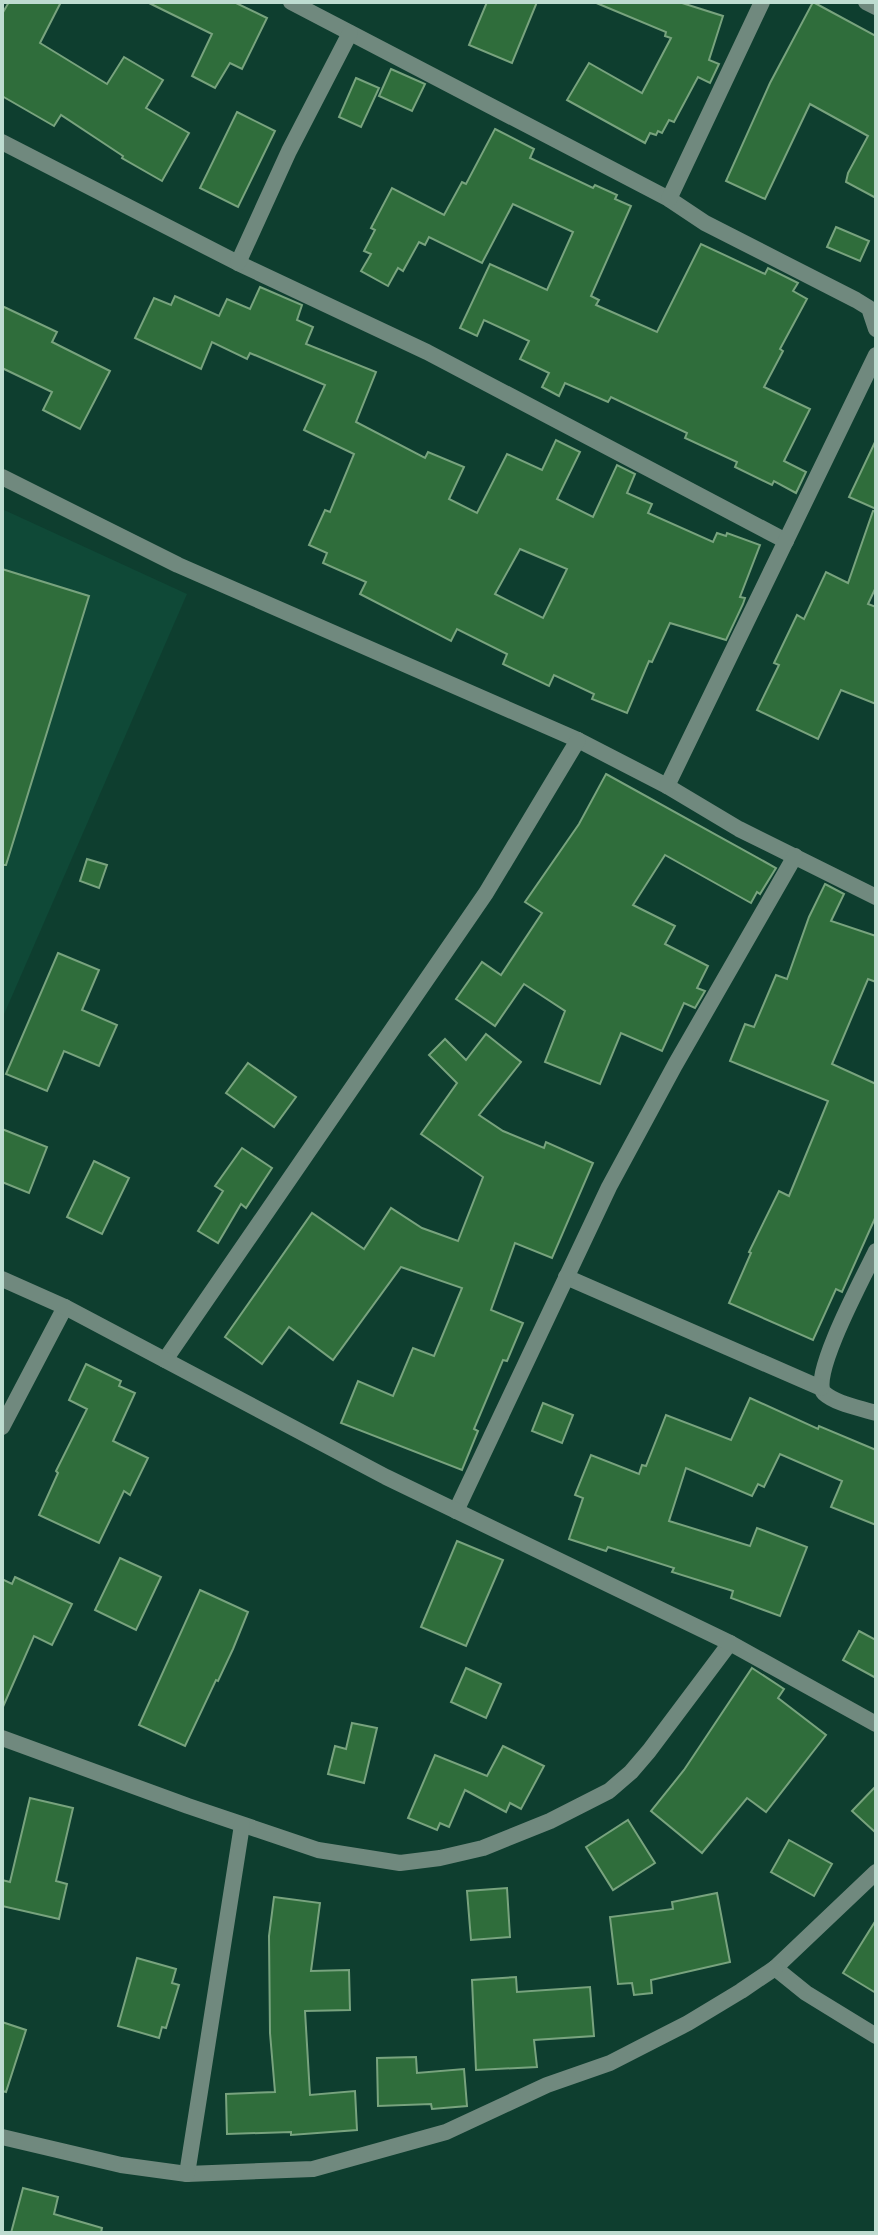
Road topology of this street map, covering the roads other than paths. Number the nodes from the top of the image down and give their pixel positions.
1 (291, 2) edge
2 (762, 2) edge
3 (866, 2) edge
4 (876, 7) edge
5 (350, 33) junction
6 (2, 142) edge
7 (669, 199) junction
8 (238, 263) junction
9 (873, 310) edge
10 (876, 329) edge
11 (876, 355) edge
12 (2, 477) edge
13 (786, 541) junction
14 (578, 740) junction
15 (667, 786) junction
16 (795, 856) junction
17 (876, 897) edge
18 (876, 1251) edge
19 (566, 1277) junction
20 (2, 1279) edge
21 (65, 1307) junction
22 (165, 1360) junction
23 (821, 1388) junction
24 (876, 1413) edge
25 (2, 1427) edge
26 (456, 1511) junction
27 (730, 1643) junction
28 (876, 1724) edge
29 (2, 1738) edge
30 (242, 1825) junction
31 (876, 1872) edge
32 (775, 1968) junction
33 (876, 2036) edge
34 (2, 2137) edge
35 (187, 2174) junction

1 - 5 street
2 - 7 street
3 - 4 street
5 - 7 street
5 - 8 street
6 - 8 street
7 - 9 street
8 - 13 street
9 - 10 street
11 - 13 street
12 - 14 street
13 - 15 street
14 - 15 street
14 - 22 street
15 - 16 street
16 - 17 street
16 - 19 street
18 - 23 street
19 - 23 street
19 - 26 street
20 - 21 street
21 - 22 street
21 - 25 street
22 - 26 street
23 - 24 street
26 - 27 street
27 - 28 street
27 - 30 street
29 - 30 street
30 - 35 street
31 - 32 street
32 - 33 street
32 - 35 street
34 - 35 street

